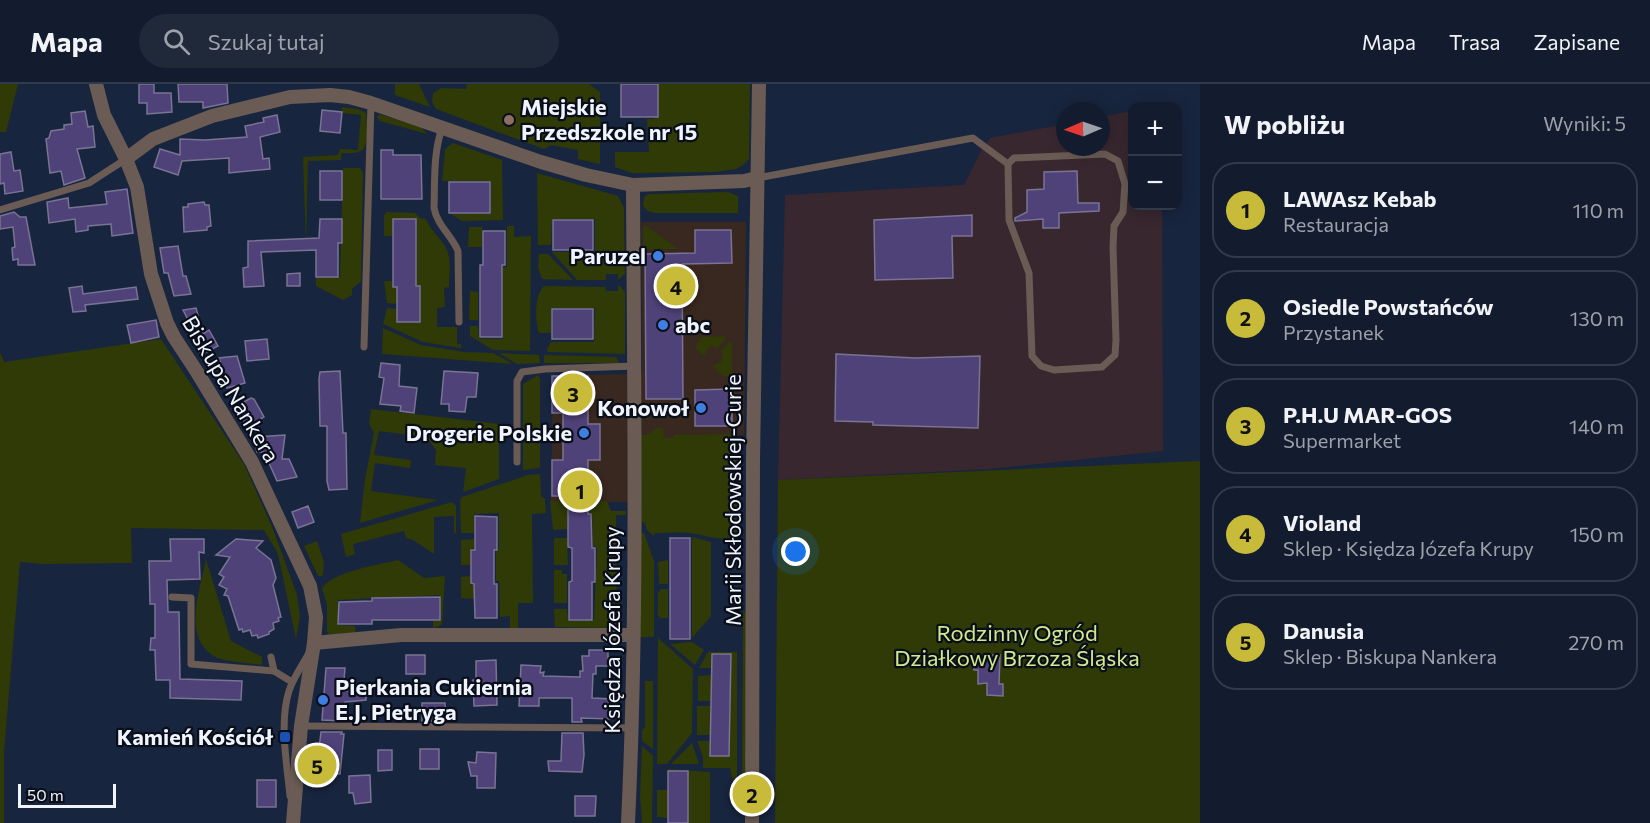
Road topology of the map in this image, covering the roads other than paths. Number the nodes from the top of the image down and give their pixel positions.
1 (96, 84) edge
2 (759, 84) edge
3 (371, 103) junction
4 (442, 128) junction
5 (126, 159) junction
6 (1008, 164) junction
7 (757, 177) junction
8 (633, 185) junction
9 (0, 210) edge
10 (459, 322) dead end
11 (364, 347) dead end
12 (635, 366) junction
13 (517, 462) dead end
14 (172, 597) dead end
15 (633, 635) junction
16 (314, 643) junction
17 (271, 657) dead end
18 (274, 671) junction
19 (292, 682) junction
20 (302, 726) junction
21 (633, 728) junction
22 (293, 820) edge
23 (628, 823) edge
24 (752, 823) edge

1 - 5 street, Biskupa Nankera
2 - 7 street, Marii Skłodowskiej-Curie
3 - 4 street
3 - 5 street
3 - 11 lane
4 - 8 street
4 - 10 lane
5 - 9 lane
5 - 16 street, Biskupa Nankera
6 - 6 lane
6 - 7 lane
7 - 8 street
7 - 24 street, Marii Skłodowskiej-Curie
8 - 12 street, Księdza Józefa Krupy
12 - 13 lane
12 - 15 street, Księdza Józefa Krupy
14 - 18 lane
15 - 16 street
15 - 21 street, Księdza Józefa Krupy
16 - 19 lane
16 - 20 street, Biskupa Nankera
17 - 18 lane
18 - 19 lane
19 - 22 lane
20 - 21 lane
20 - 22 street, Biskupa Nankera
21 - 23 street, Księdza Józefa Krupy

